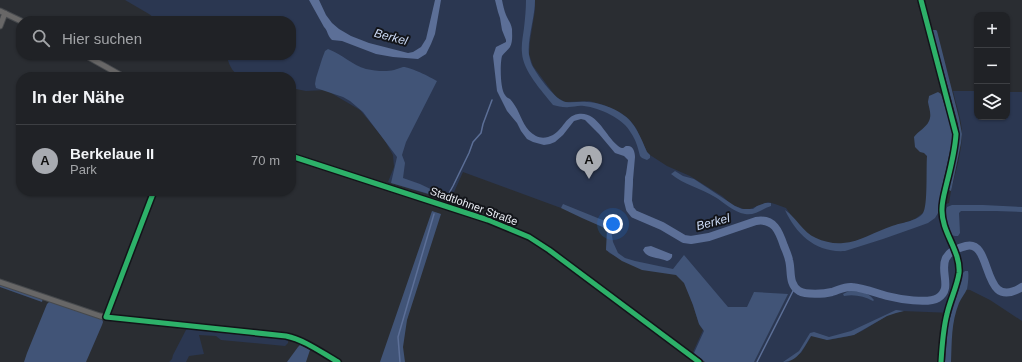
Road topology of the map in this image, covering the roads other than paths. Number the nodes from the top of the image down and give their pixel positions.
1 (921, 0) edge
2 (3, 12) edge
3 (16, 18) edge
4 (0, 26) edge
5 (94, 60) edge
6 (115, 72) edge
7 (296, 158) edge
8 (152, 196) edge
9 (0, 282) edge
10 (106, 317) junction
11 (338, 362) edge
12 (699, 362) edge
13 (941, 362) edge

1 - 13 street
2 - 3 street
2 - 4 street
5 - 6 street
7 - 12 street, Stadtlohner Straße
8 - 10 street
9 - 10 street
10 - 11 street

